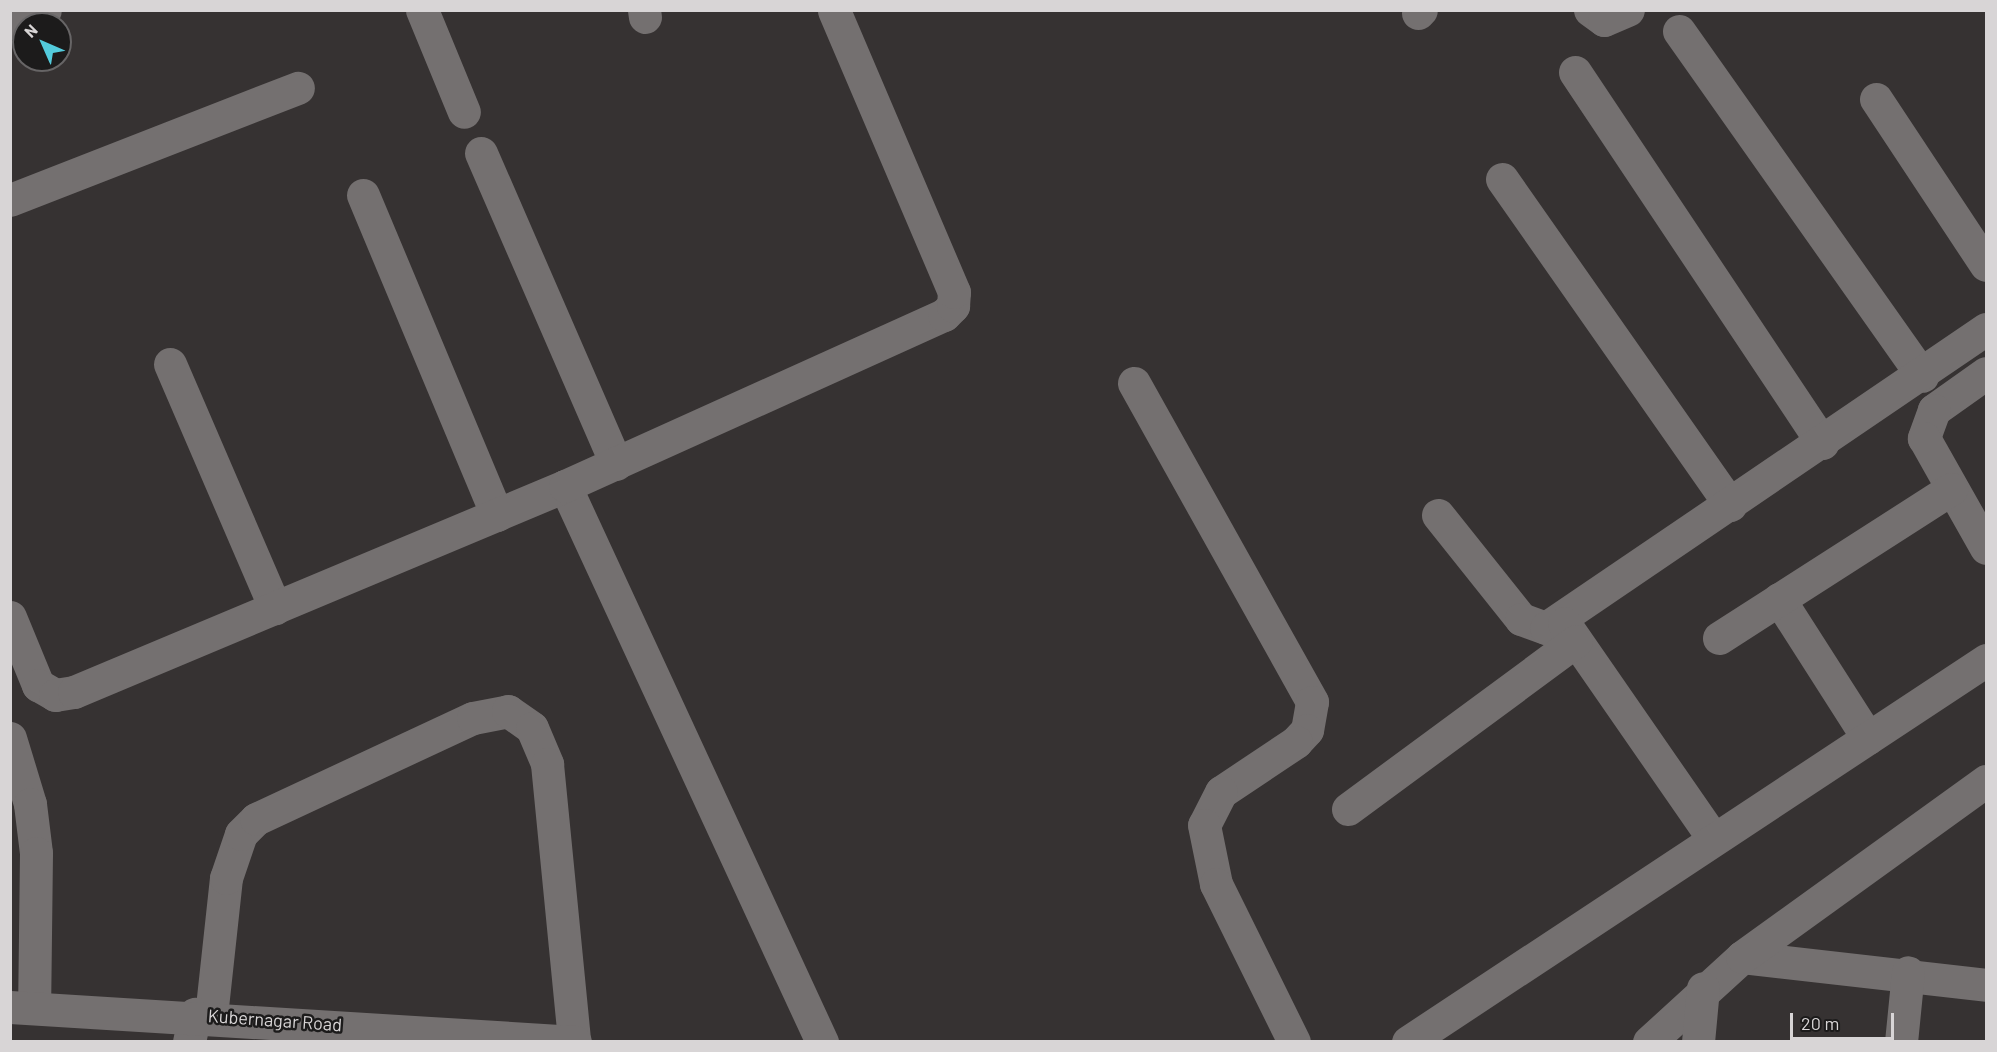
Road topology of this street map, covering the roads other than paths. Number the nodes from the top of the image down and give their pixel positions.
1 (45, 10) edge
2 (422, 10) edge
3 (834, 10) edge
4 (1590, 10) edge
5 (1628, 10) edge
6 (10, 23) edge
7 (1680, 30) dead end
8 (1575, 72) dead end
9 (298, 88) dead end
10 (1876, 99) dead end
11 (464, 112) dead end
12 (482, 153) dead end
13 (1502, 179) dead end
14 (363, 195) dead end
15 (10, 200) edge
16 (1986, 265) edge
17 (1986, 330) edge
18 (170, 364) dead end
19 (1986, 373) edge
20 (1922, 376) junction
21 (1134, 383) dead end
22 (1822, 444) junction
23 (616, 464) junction
24 (565, 486) junction
25 (1951, 489) junction
26 (1730, 505) junction
27 (497, 515) junction
28 (1438, 515) dead end
29 (1986, 548) edge
30 (1779, 599) junction
31 (275, 608) junction
32 (10, 617) edge
33 (1569, 630) junction
34 (1719, 638) dead end
35 (1986, 660) edge
36 (10, 738) edge
37 (1868, 738) junction
38 (1982, 787) edge
39 (1347, 809) dead end
40 (1713, 838) junction
41 (1742, 957) junction
42 (1908, 972) junction
43 (1986, 985) edge
44 (1703, 988) junction
45 (22, 1008) edge
46 (198, 1024) edge
47 (574, 1041) edge
48 (822, 1041) edge
49 (1294, 1041) edge
50 (1408, 1041) edge
51 (1649, 1041) edge
52 (1698, 1041) edge
53 (1901, 1041) edge

1 - 6 street
2 - 11 street
3 - 23 street
4 - 5 street
7 - 20 street
8 - 22 street
9 - 15 street
10 - 16 street
12 - 23 street
13 - 26 street
14 - 27 street
17 - 20 street
18 - 31 street
19 - 25 street
20 - 22 street
21 - 49 street
22 - 26 street
23 - 24 street
24 - 27 street
24 - 48 street
25 - 29 street
25 - 30 street
26 - 33 street
27 - 31 street
28 - 33 street
30 - 34 street
30 - 37 street
31 - 32 street
33 - 39 street
33 - 40 street
35 - 37 street
36 - 45 street
37 - 40 street
38 - 41 street
40 - 50 street
41 - 42 street
41 - 44 street
42 - 43 street
42 - 53 street
44 - 51 street
44 - 52 street
45 - 46 street, Kubernagar Road
46 - 47 street, Kubernagar Road
46 - 47 street

